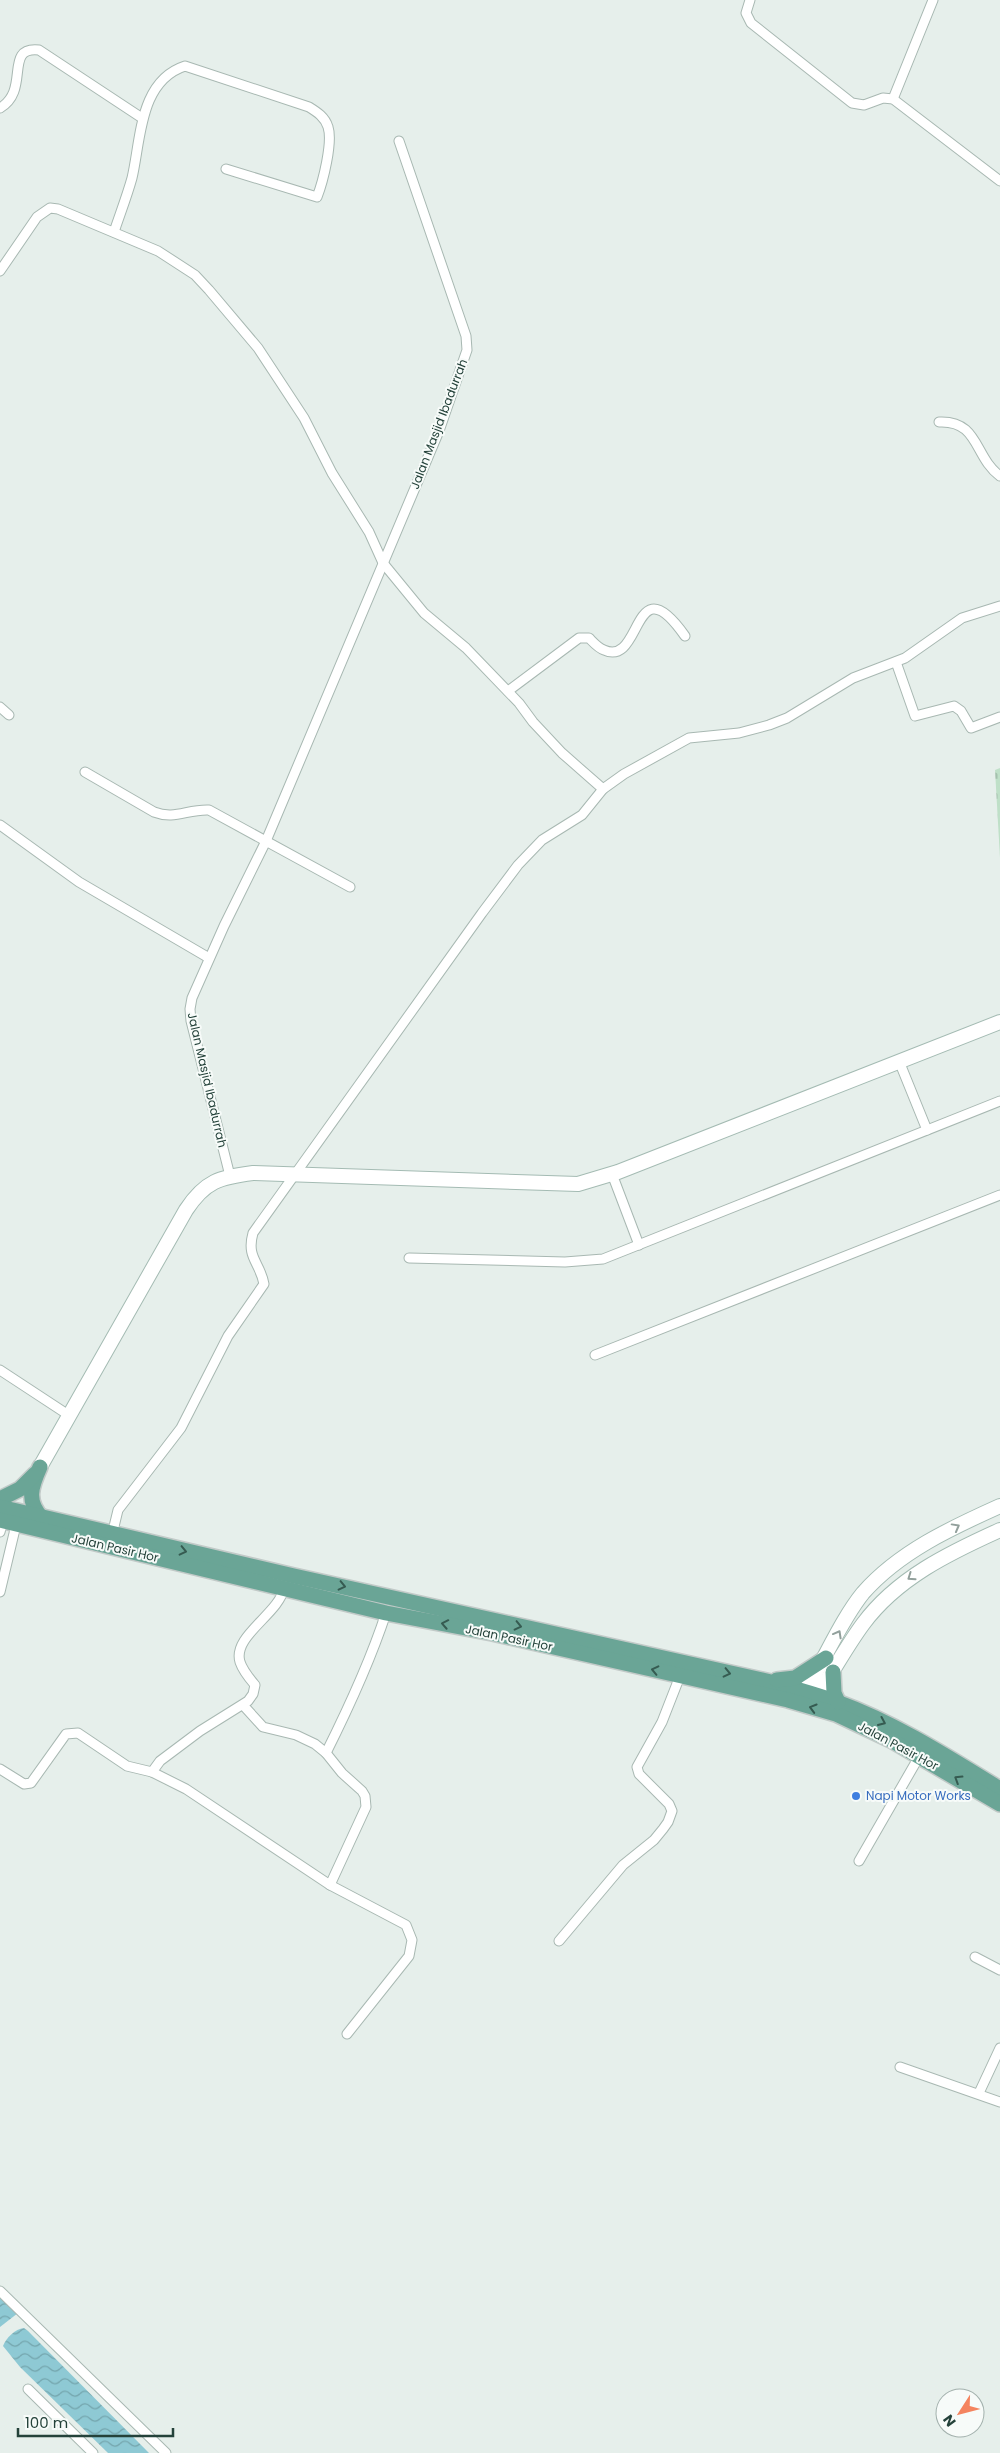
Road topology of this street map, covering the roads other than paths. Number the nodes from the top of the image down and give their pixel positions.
1 (750, 0) edge
2 (933, 0) edge
3 (893, 99) junction
4 (0, 108) edge
5 (142, 118) junction
6 (399, 141) dead end
7 (226, 169) dead end
8 (1000, 181) edge
9 (114, 232) junction
10 (2, 266) edge
11 (939, 422) dead end
12 (1000, 476) edge
13 (383, 564) junction
14 (1000, 606) edge
15 (685, 636) dead end
16 (896, 662) junction
17 (508, 691) junction
18 (0, 708) edge
19 (9, 715) dead end
20 (1000, 717) edge
21 (85, 772) dead end
22 (603, 789) junction
23 (0, 825) edge
24 (266, 840) junction
25 (350, 887) dead end
26 (209, 958) junction
27 (1000, 1022) edge
28 (899, 1061) junction
29 (1000, 1101) edge
30 (927, 1130) junction
31 (297, 1174) junction
32 (612, 1174) junction
33 (230, 1176) junction
34 (1000, 1195) edge
35 (639, 1245) junction
36 (409, 1258) dead end
37 (595, 1355) dead end
38 (0, 1370) edge
39 (70, 1416) junction
40 (40, 1467) junction
41 (0, 1500) edge
42 (1000, 1506) edge
43 (42, 1518) junction
44 (4, 1521) edge
45 (1000, 1530) edge
46 (112, 1535) junction
47 (284, 1588) junction
48 (0, 1592) edge
49 (386, 1613) junction
50 (826, 1658) junction
51 (833, 1672) junction
52 (680, 1676) junction
53 (770, 1682) junction
54 (811, 1693) junction
55 (838, 1702) junction
56 (243, 1705) junction
57 (326, 1753) junction
58 (920, 1755) junction
59 (0, 1769) edge
60 (152, 1772) junction
61 (1000, 1789) edge
62 (1000, 1804) edge
63 (859, 1861) dead end
64 (330, 1885) junction
65 (559, 1941) dead end
66 (975, 1957) dead end
67 (1000, 1970) edge
68 (347, 2034) dead end
69 (1000, 2048) edge
70 (900, 2067) dead end
71 (980, 2093) junction
72 (1000, 2102) edge
73 (0, 2291) edge
74 (28, 2389) dead end
75 (93, 2453) edge
76 (166, 2453) edge

1 - 3 street
2 - 3 street
3 - 8 street
4 - 5 street
5 - 7 street
5 - 9 street
6 - 13 street, Jalan Masjid Ibadurrah
9 - 10 street
9 - 13 street
11 - 12 street
13 - 17 street
13 - 24 street, Jalan Masjid Ibadurrah
14 - 16 street
15 - 17 street
16 - 20 street
16 - 22 street
17 - 22 street
18 - 19 street
21 - 24 street
22 - 31 street
23 - 26 street
24 - 25 street
24 - 26 street, Jalan Masjid Ibadurrah
26 - 33 street, Jalan Masjid Ibadurrah
27 - 28 street
28 - 30 street
28 - 32 street
29 - 30 street
30 - 35 street
31 - 32 street
31 - 33 street
31 - 46 street
32 - 35 street
33 - 39 street
34 - 37 street
35 - 36 street
38 - 39 street
39 - 40 street
40 - 41 main road
40 - 43 main road
50 -> 42 street
43 - 44 main road, Jalan Pasir Hor
43 - 46 main road, Jalan Pasir Hor
44 - 47 main road, Jalan Pasir Hor
44 - 48 street
45 -> 51 street
46 -> 53 main road, Jalan Pasir Hor
47 - 49 main road, Jalan Pasir Hor
47 - 56 street
52 -> 49 main road, Jalan Pasir Hor
49 - 57 street
50 - 53 main road
50 - 54 street
51 - 54 street
51 - 55 main road
58 -> 52 main road, Jalan Pasir Hor
52 - 65 street
53 - 54 main road, Jalan Pasir Hor
54 - 55 main road, Jalan Pasir Hor
55 -> 61 main road, Jalan Pasir Hor
56 - 57 street
56 - 60 street
57 - 64 street
62 -> 58 main road, Jalan Pasir Hor
58 - 63 street
59 - 60 street
60 - 64 street
64 - 68 street
66 - 67 street
69 - 71 street
70 - 71 street
71 - 72 street
73 - 76 street
74 - 75 street

